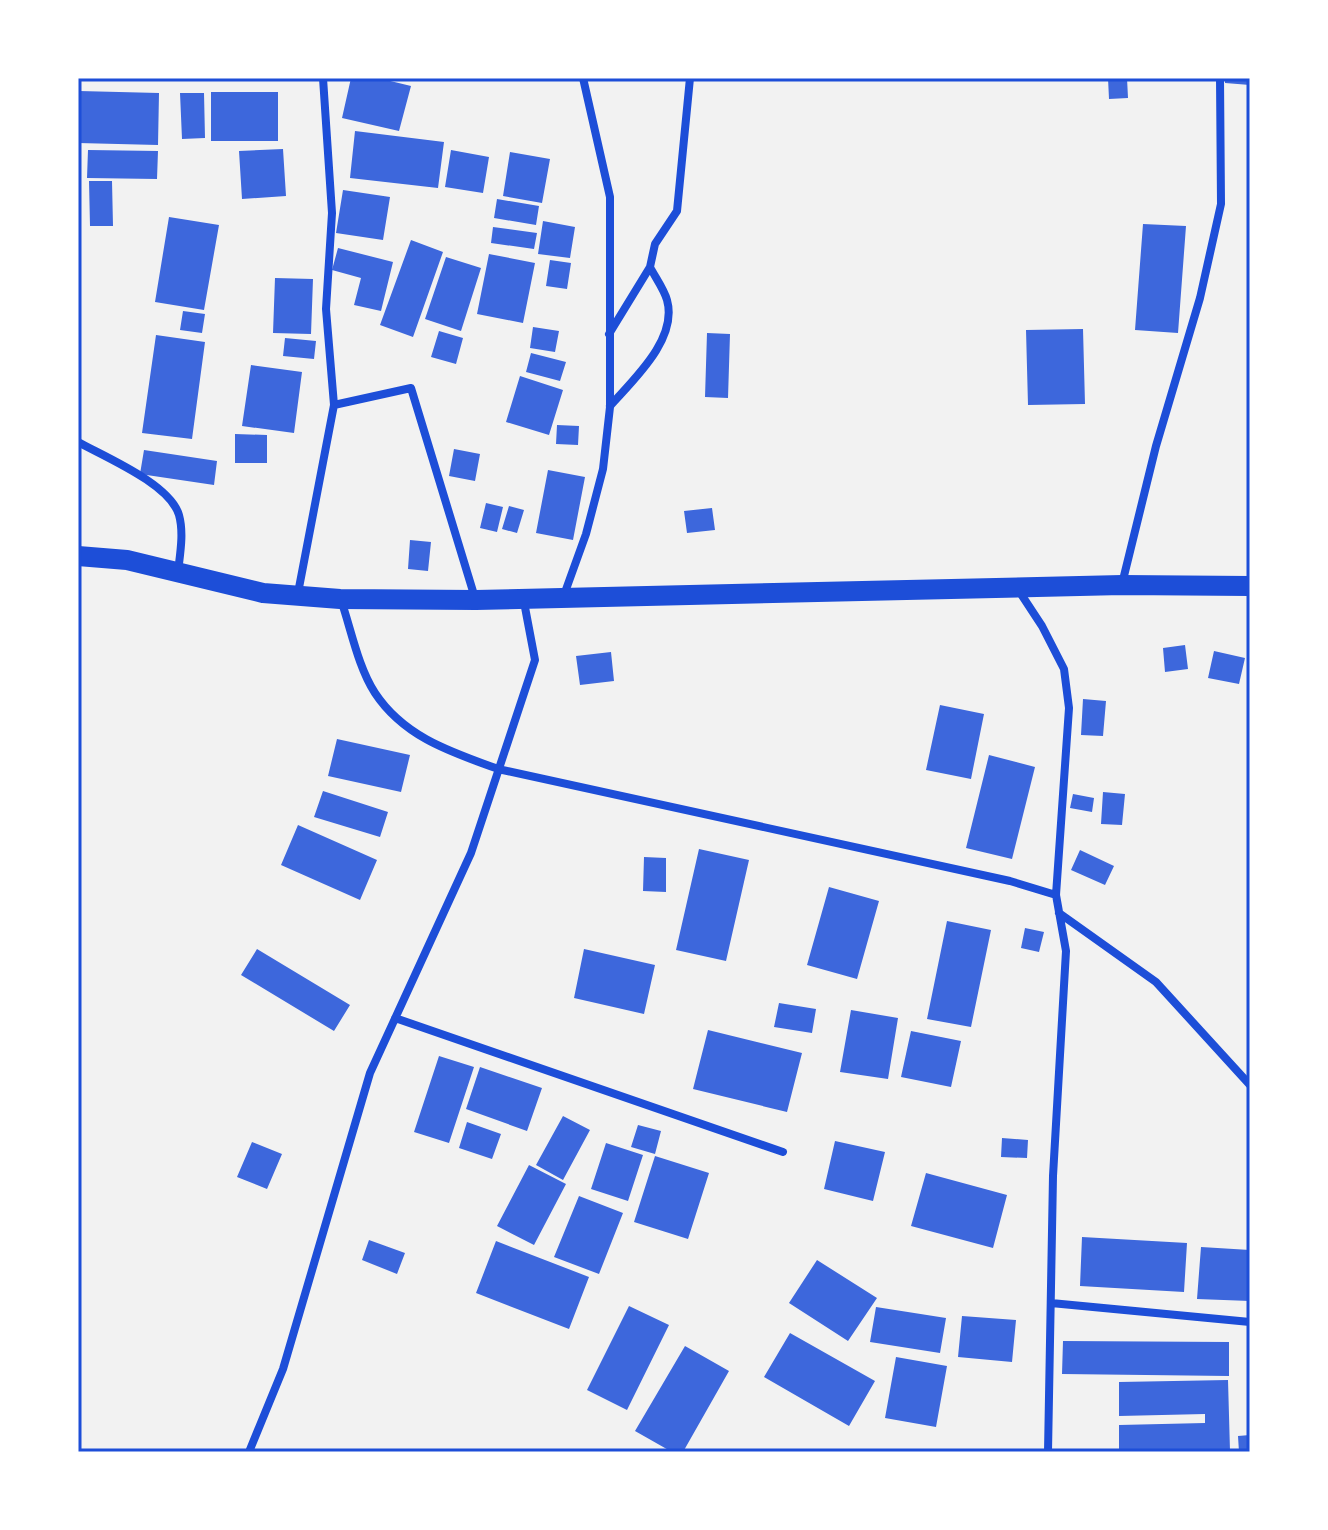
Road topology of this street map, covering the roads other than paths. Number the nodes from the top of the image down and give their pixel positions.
1 (323, 78) edge
2 (583, 78) edge
3 (690, 78) edge
4 (1220, 78) edge
5 (650, 267) junction
6 (609, 335) junction
7 (334, 405) junction
8 (610, 407) junction
9 (78, 442) edge
10 (78, 556) edge
11 (178, 573) junction
12 (1122, 585) junction
13 (1250, 586) edge
14 (1016, 587) junction
15 (298, 595) junction
16 (563, 598) junction
17 (340, 599) junction
18 (524, 599) junction
19 (476, 600) junction
20 (498, 769) junction
21 (1056, 895) junction
22 (1059, 913) junction
23 (395, 1018) junction
24 (1250, 1085) edge
25 (783, 1152) dead end
26 (1051, 1303) junction
27 (1250, 1322) edge
28 (249, 1452) edge
29 (1048, 1452) edge

1 - 7 street
2 - 6 street
3 - 5 street
4 - 12 street
5 - 6 street
5 - 8 street
6 - 8 street
7 - 15 street
7 - 19 street
8 - 16 street
9 - 11 street
10 - 11 main road
11 - 15 main road
12 - 13 main road
12 - 14 main road
14 - 16 main road
14 - 21 street
15 - 17 main road
16 - 18 main road
17 - 19 main road
17 - 20 street
18 - 19 main road
18 - 20 street
20 - 21 street
20 - 23 street
21 - 22 street
22 - 24 street
22 - 26 street
23 - 25 street
23 - 28 street
26 - 27 street
26 - 29 street

